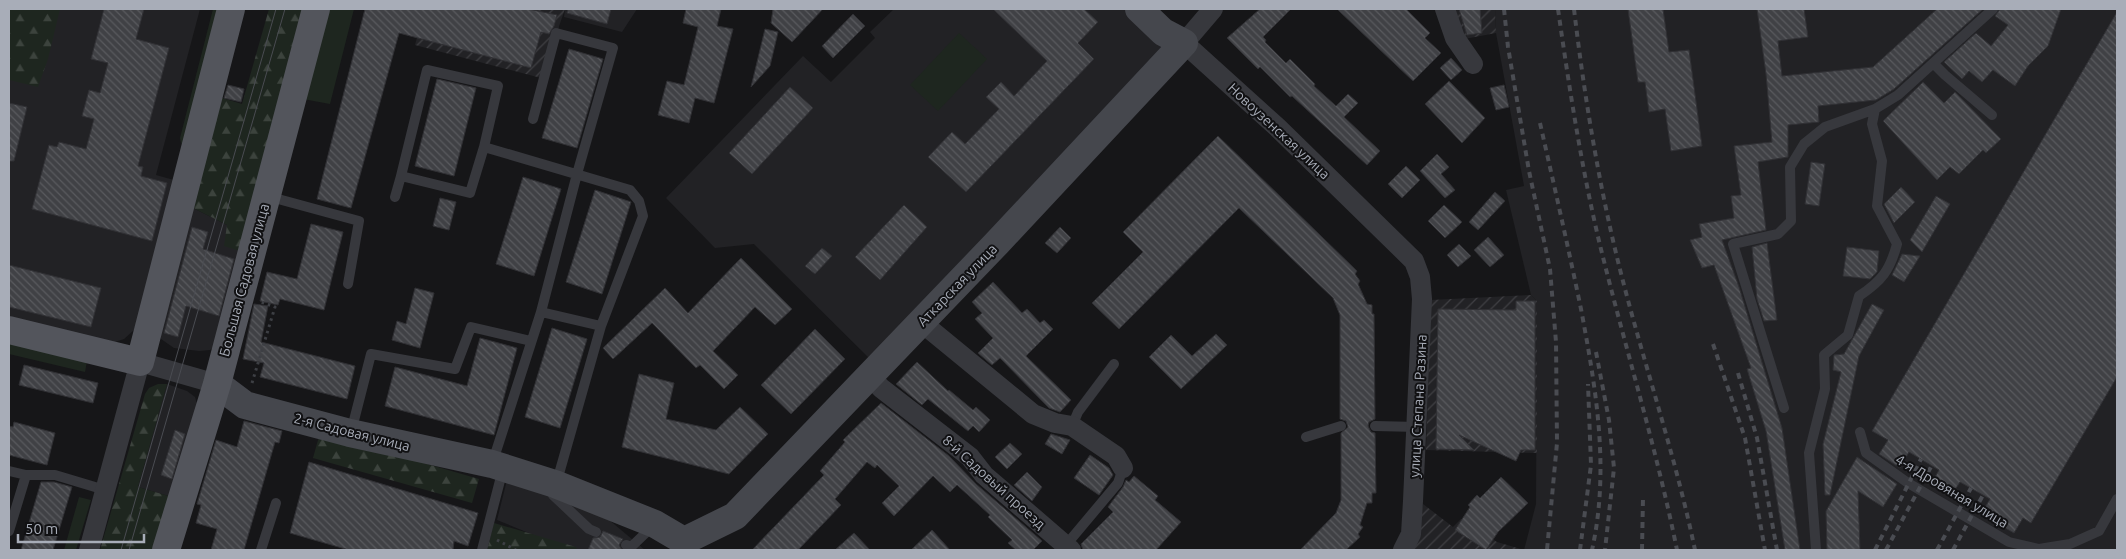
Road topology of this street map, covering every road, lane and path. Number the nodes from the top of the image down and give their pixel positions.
1 (231, 9) edge
2 (316, 9) edge
3 (1139, 9) edge
4 (1213, 9) edge
5 (1445, 9) edge
6 (1993, 9) edge
7 (1184, 43) junction
8 (1474, 64) dead end
9 (1934, 64) junction
10 (1875, 109) junction
11 (1992, 115) dead end
12 (533, 119) dead end
13 (484, 147) junction
14 (577, 174) junction
15 (401, 176) junction
16 (266, 196) junction
17 (395, 197) dead end
18 (1414, 261) joint
19 (348, 284) dead end
20 (256, 300) dead end
21 (541, 312) junction
22 (921, 322) junction
23 (601, 326) junction
24 (9, 330) edge
25 (531, 341) junction
26 (140, 362) junction
27 (1114, 364) dead end
28 (870, 376) junction
29 (217, 384) junction
30 (252, 384) dead end
31 (1784, 408) dead end
32 (1072, 426) junction
33 (1341, 426) dead end
34 (1375, 426) dead end
35 (1418, 428) junction
36 (1860, 432) dead end
37 (350, 433) junction
38 (1306, 437) dead end
39 (498, 466) junction
40 (1123, 468) joint
41 (9, 471) edge
42 (26, 475) junction
43 (556, 484) junction
44 (105, 490) junction
45 (2117, 499) edge
46 (276, 503) dead end
47 (655, 524) junction
48 (9, 530) edge
49 (596, 532) dead end
50 (486, 535) junction
51 (626, 545) dead end
52 (685, 546) edge
53 (2070, 547) edge
54 (1069, 548) edge
55 (89, 550) edge
56 (166, 550) edge
57 (261, 550) edge
58 (482, 550) edge
59 (516, 550) edge
60 (1404, 550) edge
61 (1816, 550) edge

1 - 26 main road
2 - 16 main road, Большая Садовая улица
3 - 7 main road, Новоузенская улица
4 - 7 street, Аткарская улица
5 - 8 street
6 - 9 lane
7 - 18 street, Новоузенская улица
7 - 22 main road, Аткарская улица
9 - 10 lane
9 - 11 lane
10 - 31 lane
10 - 61 lane
12 - 14 lane
13 - 14 lane
13 - 15 lane
13 - 15 lane
14 - 21 lane
14 - 23 lane
15 - 17 lane
16 - 19 lane
16 - 29 main road, Большая Садовая улица
18 - 35 street, улица Степана Разина
20 - 30 path
21 - 23 lane
21 - 25 lane
22 - 28 main road, Аткарская улица
22 - 32 street
23 - 43 lane
24 - 26 main road, 2-я Садовая улица
25 - 37 lane
25 - 39 lane
26 - 29 street, 2-я Садовая улица
26 - 44 street
27 - 32 lane
28 - 52 main road, Аткарская улица
28 - 54 street, 8-й Садовый проезд
29 - 37 main road, 2-я Садовая улица
29 - 56 main road, Большая Садовая улица
32 - 40 street
33 - 38 lane
34 - 35 lane
35 - 60 street, улица Степана Разина
36 - 53 lane, 4-я Дровяная улица
37 - 39 main road, 2-я Садовая улица
39 - 43 main road, 2-я Садовая улица
39 - 50 lane
40 - 54 lane
41 - 42 lane
42 - 44 lane
42 - 48 lane
43 - 47 main road, 2-я Садовая улица
43 - 49 lane
44 - 55 street
45 - 53 lane, 4-я Дровяная улица
46 - 57 lane
47 - 51 lane
47 - 52 main road, 2-я Садовая улица
50 - 58 lane
50 - 59 path

